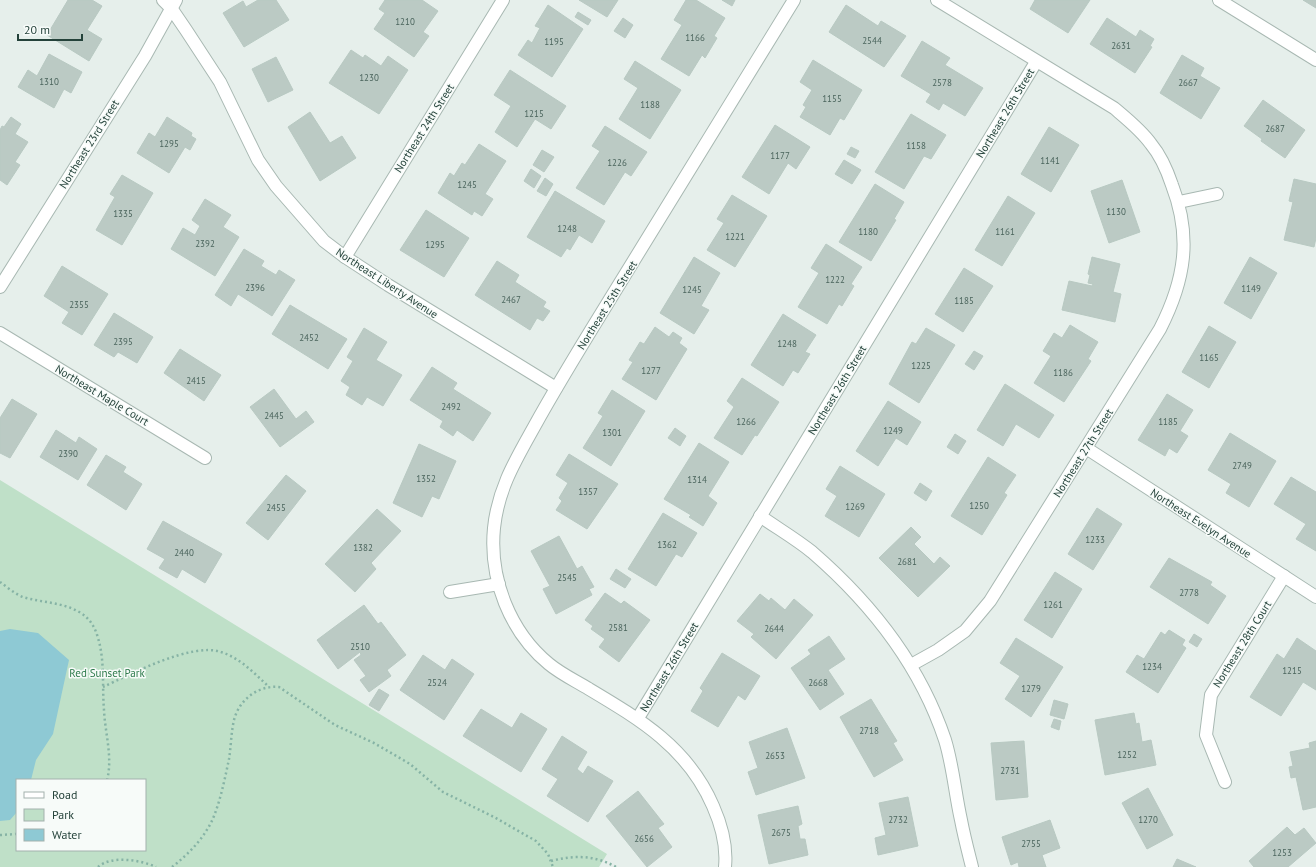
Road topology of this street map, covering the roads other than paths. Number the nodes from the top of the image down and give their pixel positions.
1 (503, 0) edge
2 (794, 0) edge
3 (937, 0) edge
4 (1219, 0) edge
5 (170, 3) edge
6 (1316, 60) edge
7 (1036, 62) junction
8 (1217, 194) dead end
9 (1179, 202) junction
10 (345, 257) junction
11 (0, 287) edge
12 (0, 333) edge
13 (556, 388) junction
14 (1086, 448) junction
15 (205, 458) dead end
16 (760, 516) junction
17 (1284, 576) junction
18 (499, 584) junction
19 (450, 592) dead end
20 (1316, 596) edge
21 (911, 665) junction
22 (638, 718) junction
23 (1225, 782) dead end
24 (725, 867) edge
25 (972, 867) edge

1 - 10 street, Northeast 24th Street
2 - 13 street, Northeast 25th Street
3 - 7 street, Northeast 27th Street
4 - 6 street
5 - 10 street, Northeast Liberty Avenue
5 - 11 street, Northeast 23rd Street
7 - 9 street, Northeast 27th Street
7 - 16 street, Northeast 26th Street
8 - 9 street
9 - 14 street, Northeast 27th Street
10 - 13 street, Northeast Liberty Avenue
12 - 15 street, Northeast Maple Court
13 - 18 street, Northeast 25th Street
14 - 17 street, Northeast Evelyn Avenue
14 - 21 street, Northeast 27th Street
16 - 21 street
16 - 22 street, Northeast 26th Street
17 - 20 street, Northeast Evelyn Avenue
17 - 23 street, Northeast 28th Court
18 - 19 street
18 - 22 street, Northeast 25th Street
21 - 25 street
22 - 24 street, Northeast 25th Street

